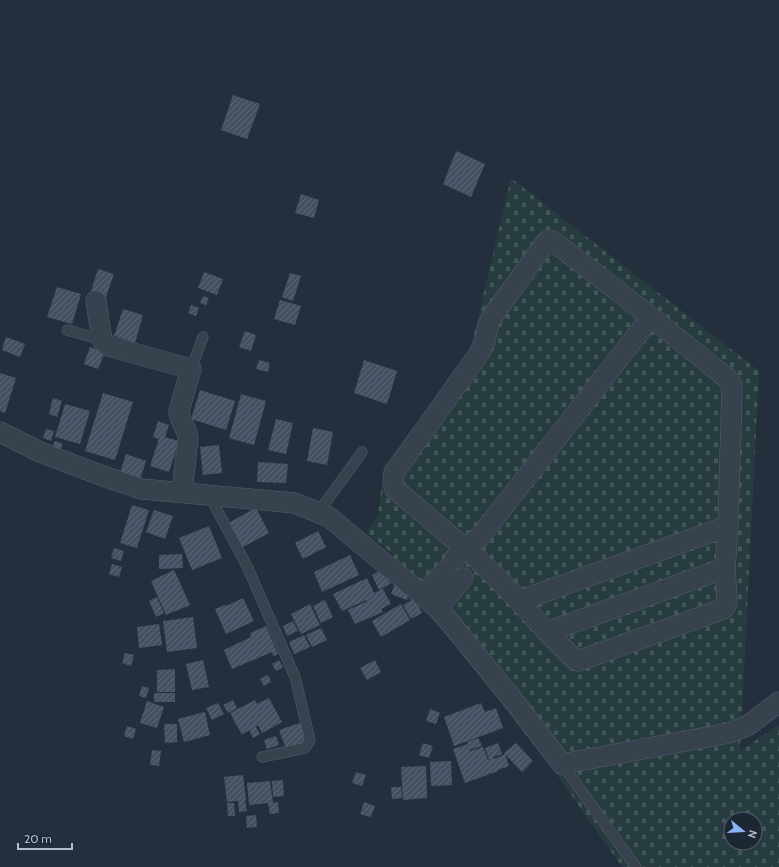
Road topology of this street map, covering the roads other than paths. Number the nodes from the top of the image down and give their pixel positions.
1 (96, 301) dead end
2 (651, 317) junction
3 (67, 330) dead end
4 (203, 337) dead end
5 (102, 340) junction
6 (191, 369) junction
7 (0, 432) edge
8 (362, 452) dead end
9 (182, 492) junction
10 (208, 495) junction
11 (318, 513) junction
12 (728, 526) junction
13 (464, 560) junction
14 (725, 568) junction
15 (422, 596) junction
16 (519, 600) junction
17 (438, 608) junction
18 (547, 632) junction
19 (779, 702) edge
20 (262, 757) dead end
21 (562, 764) junction
22 (636, 867) edge

1 - 5 street
2 - 12 street
2 - 13 street
2 - 13 street
3 - 5 lane
4 - 6 lane
5 - 6 street
6 - 9 street
7 - 9 street
8 - 11 lane
9 - 10 street
10 - 11 street
10 - 20 lane
11 - 15 street
12 - 14 street
12 - 16 street
13 - 15 street
13 - 16 street
13 - 17 street
14 - 18 street
14 - 18 street
15 - 17 street
16 - 18 street
17 - 21 street
19 - 21 street
21 - 22 lane

